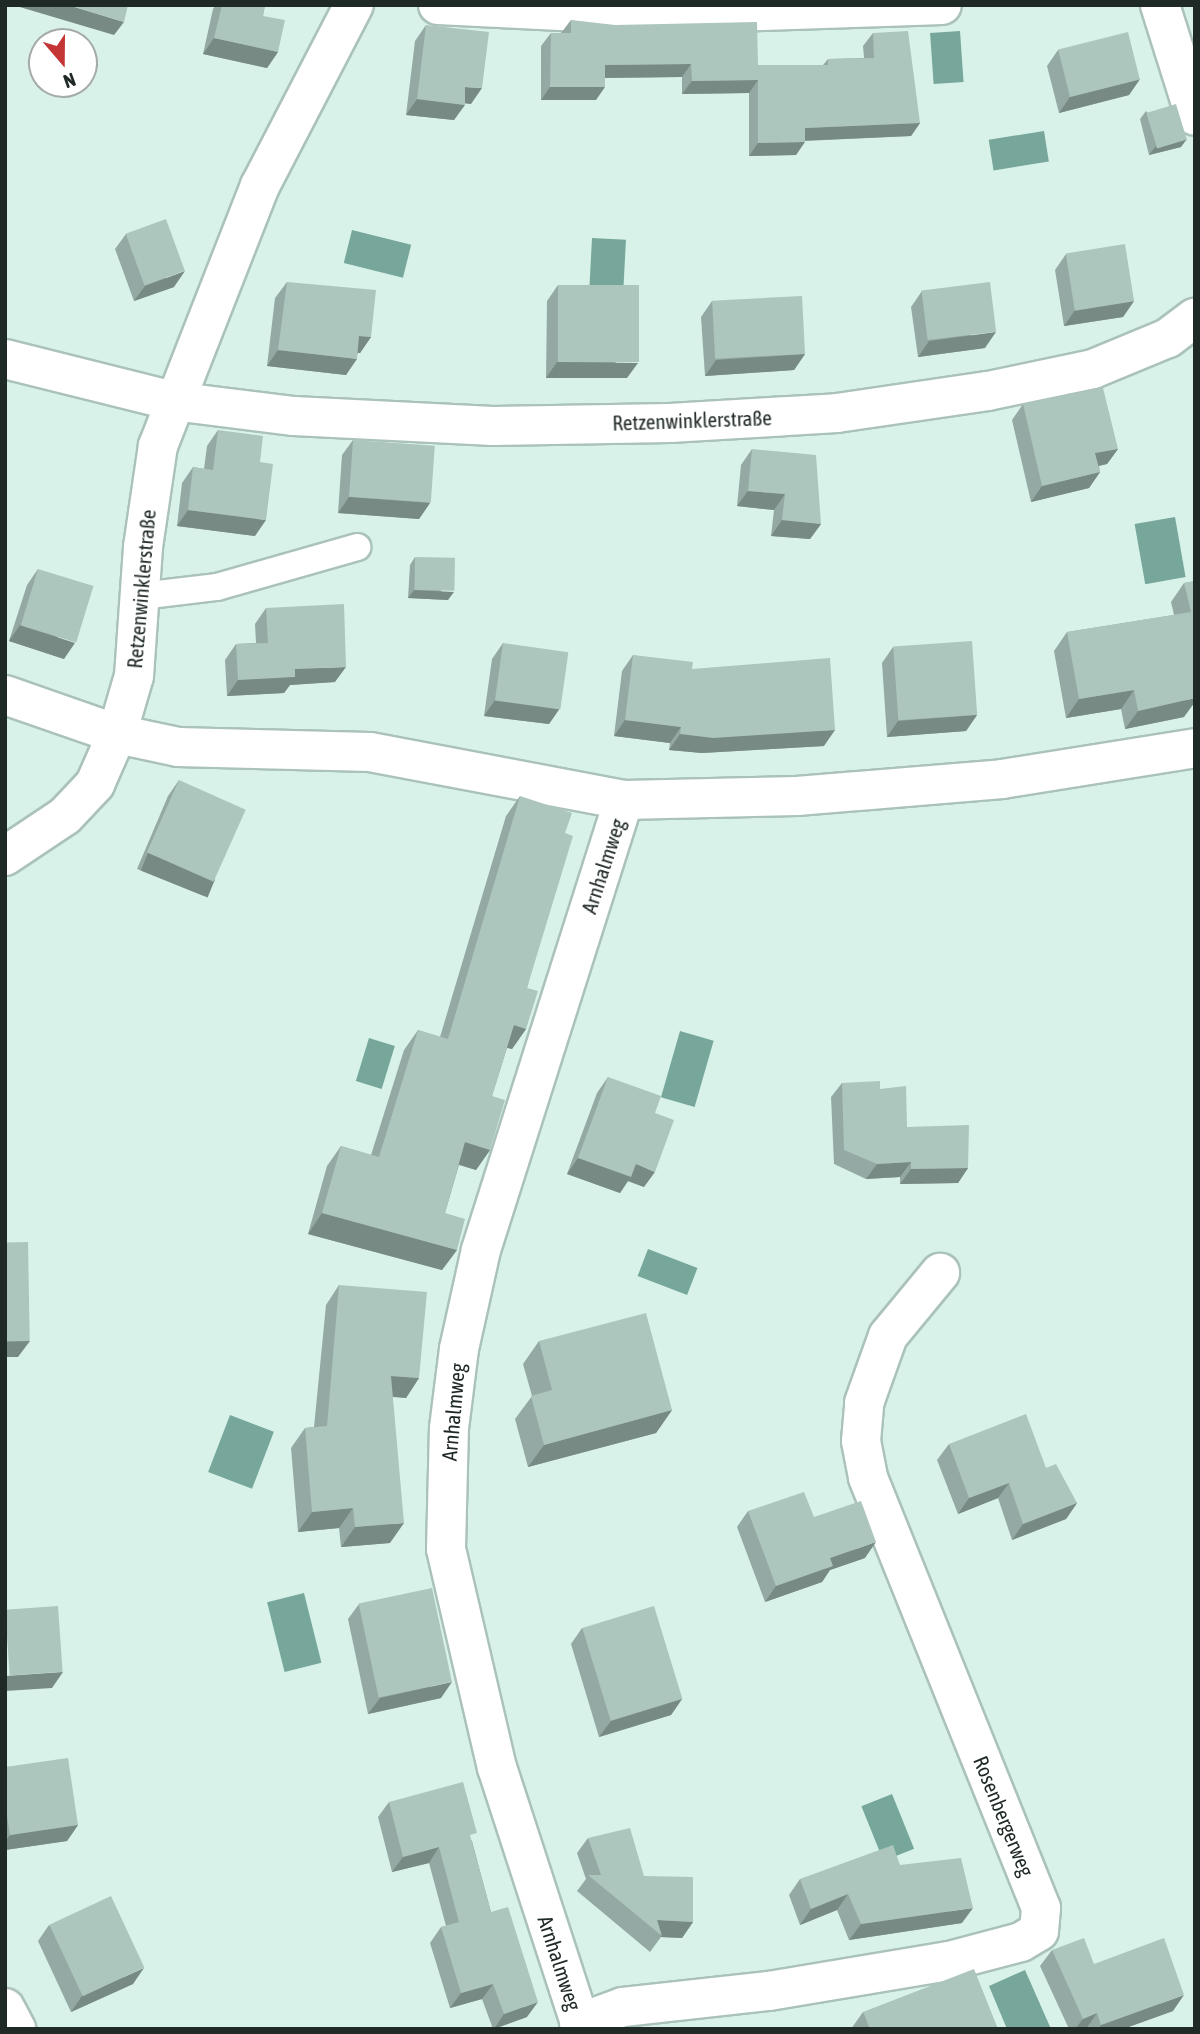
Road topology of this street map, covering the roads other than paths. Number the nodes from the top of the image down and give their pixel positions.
1 (354, 5) edge
2 (438, 5) edge
3 (942, 5) edge
4 (1160, 5) edge
5 (1195, 116) edge
6 (1195, 318) edge
7 (5, 359) edge
8 (173, 401) junction
9 (357, 547) dead end
10 (141, 596) junction
11 (5, 695) edge
12 (117, 734) junction
13 (1195, 748) edge
14 (624, 800) junction
15 (5, 856) edge
16 (940, 1273) dead end
17 (5, 2008) edge
18 (581, 2026) edge
19 (16, 2029) edge

1 - 8 street, Retzenwinklerstraße
2 - 3 street
4 - 5 street
6 - 8 street, Retzenwinklerstraße
7 - 8 street, Retzenwinklerstraße
8 - 10 street, Retzenwinklerstraße
9 - 10 lane
10 - 12 street, Retzenwinklerstraße
11 - 12 street, Arnhalmweg
12 - 14 street, Arnhalmweg
12 - 15 street, Retzenwinklerstraße
13 - 14 street, Arnhalmweg
14 - 18 street, Arnhalmweg
16 - 18 street, Rosenbergerweg
17 - 19 street

